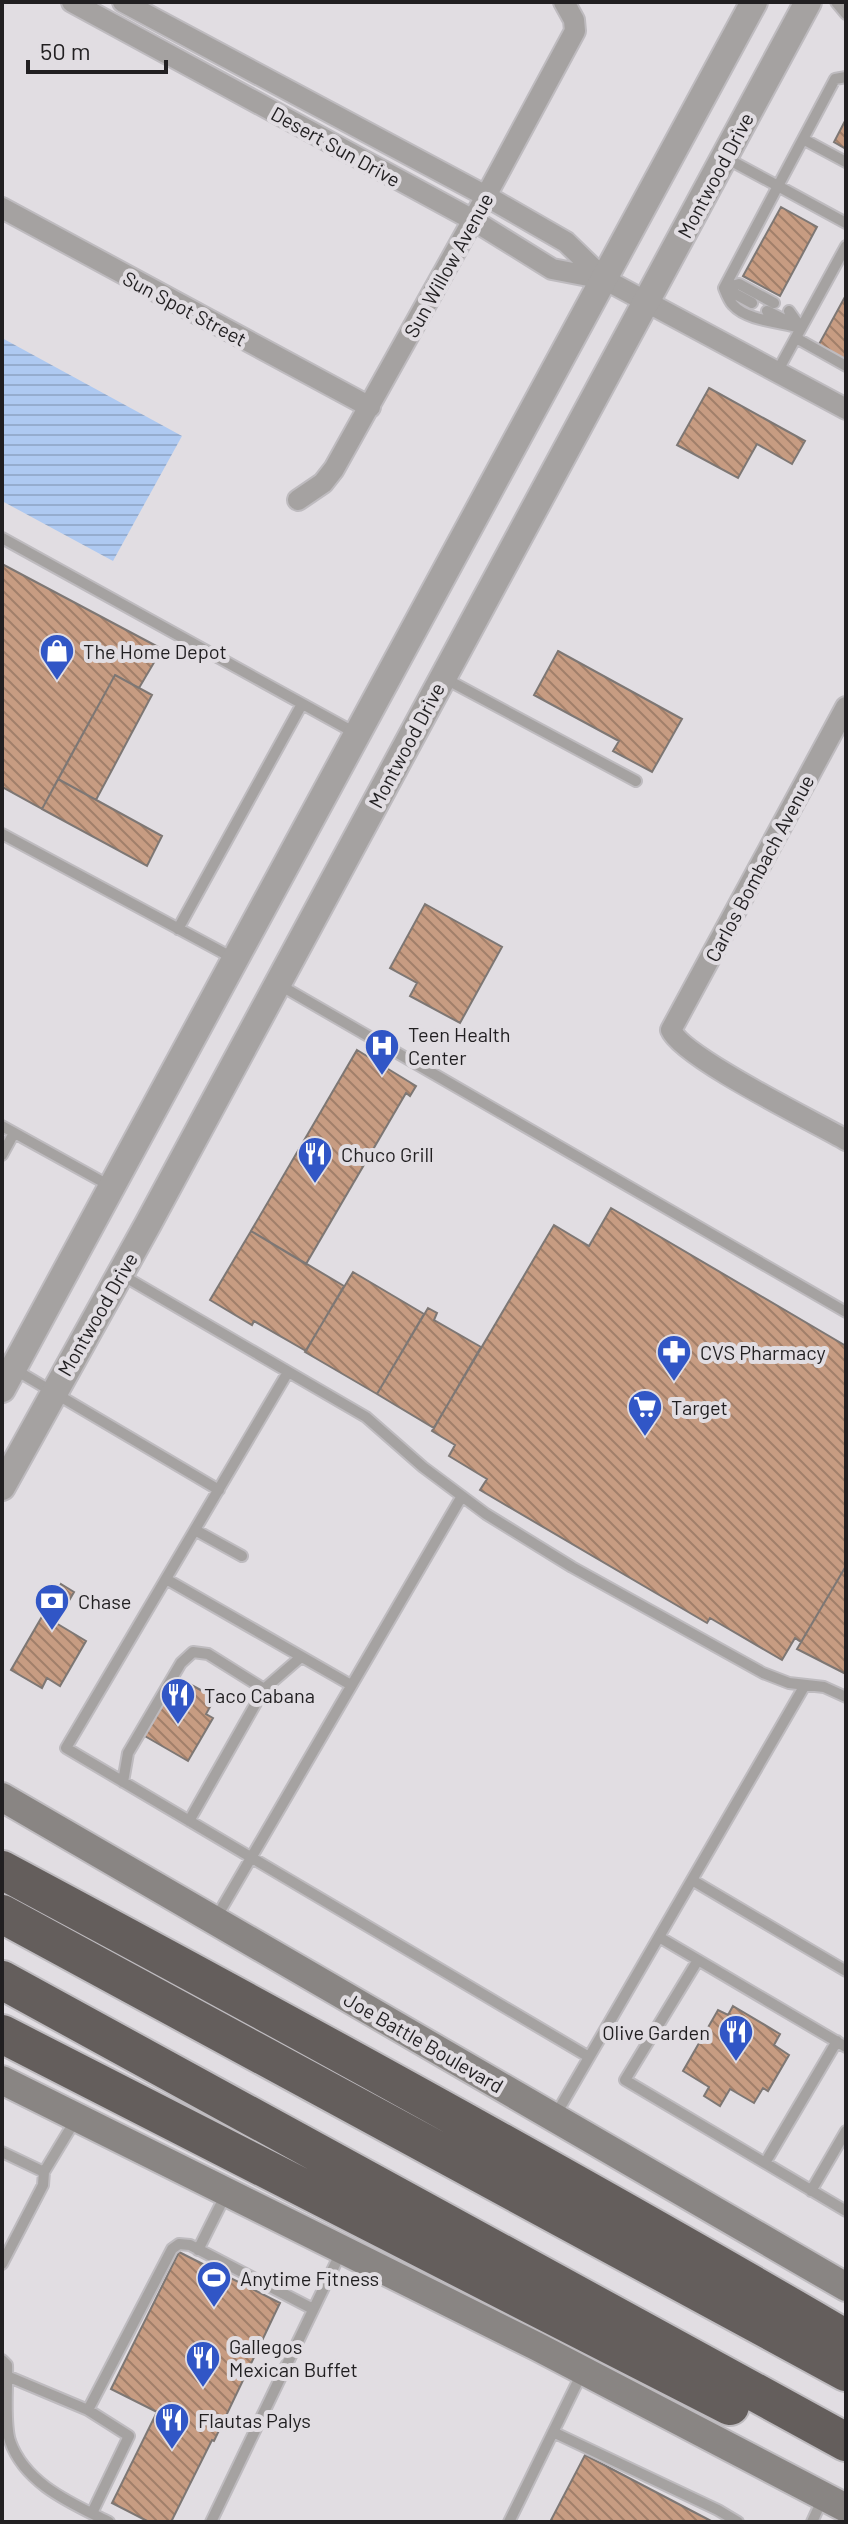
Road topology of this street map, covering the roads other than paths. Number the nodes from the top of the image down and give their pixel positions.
1 (72, 2) edge
2 (123, 2) edge
3 (754, 2) edge
4 (808, 2) edge
5 (836, 2) edge
6 (568, 8) edge
7 (846, 14) edge
8 (846, 77) edge
9 (803, 139) junction
10 (724, 157) junction
11 (846, 162) edge
12 (778, 186) junction
13 (486, 196) junction
14 (2, 208) edge
15 (473, 220) junction
16 (846, 223) edge
17 (846, 246) edge
18 (604, 279) junction
19 (724, 288) junction
20 (647, 301) junction
21 (752, 303) dead end
22 (789, 311) dead end
23 (798, 333) junction
24 (846, 366) edge
25 (777, 372) junction
26 (370, 407) junction
27 (846, 409) edge
28 (298, 500) dead end
29 (2, 538) edge
30 (442, 678) junction
31 (302, 704) junction
32 (846, 707) edge
33 (357, 734) junction
34 (636, 781) dead end
35 (2, 834) edge
36 (178, 929) junction
37 (234, 959) junction
38 (277, 983) junction
39 (2, 1126) edge
40 (14, 1133) junction
41 (846, 1140) edge
42 (2, 1155) edge
43 (112, 1187) junction
44 (120, 1274) junction
45 (846, 1312) edge
46 (288, 1372) junction
47 (6, 1374) edge
48 (53, 1391) junction
49 (2, 1487) edge
50 (219, 1490) junction
51 (462, 1496) junction
52 (195, 1530) junction
53 (242, 1556) dead end
54 (166, 1579) junction
55 (301, 1657) junction
56 (351, 1685) junction
57 (805, 1685) junction
58 (264, 1689) junction
59 (846, 1697) edge
60 (123, 1782) junction
61 (2, 1797) edge
62 (189, 1821) junction
63 (251, 1858) junction
64 (2, 1870) edge
65 (692, 1880) junction
66 (2, 1914) edge
67 (215, 1919) junction
68 (659, 1937) junction
69 (698, 1960) junction
70 (846, 1971) edge
71 (2, 1980) edge
72 (2, 2034) edge
73 (841, 2044) edge
74 (589, 2057) junction
75 (2, 2080) edge
76 (77, 2117) junction
77 (554, 2118) junction
78 (846, 2131) edge
79 (2, 2152) edge
80 (765, 2163) junction
81 (44, 2172) junction
82 (811, 2191) junction
83 (227, 2192) junction
84 (846, 2211) edge
85 (198, 2250) junction
86 (342, 2250) junction
87 (2, 2264) edge
88 (846, 2287) edge
89 (313, 2309) junction
90 (846, 2339) edge
91 (2, 2360) edge
92 (583, 2371) junction
93 (846, 2372) edge
94 (7, 2376) junction
95 (88, 2410) junction
96 (553, 2432) junction
97 (846, 2442) edge
98 (846, 2464) edge
99 (827, 2509) edge
100 (92, 2513) junction
101 (109, 2522) edge
102 (211, 2522) edge
103 (509, 2522) edge
104 (738, 2522) edge

1 - 15 street, Desert Sun Drive
2 - 13 street, Desert Sun Drive
3 - 18 street
4 - 10 street, Montwood Drive
5 - 7 lane
6 - 13 street, Sun Willow Avenue
8 - 9 lane
9 - 11 lane
9 - 12 lane
10 - 12 lane
10 - 20 street, Montwood Drive
12 - 16 lane
12 - 19 lane
13 - 15 street, Sun Willow Avenue
13 - 18 street, Desert Sun Drive
14 - 26 street, Sun Spot Street
15 - 18 street, Desert Sun Drive
15 - 26 street, Sun Willow Avenue
17 - 23 lane
18 - 20 street, Desert Sun Drive
18 - 33 street
19 - 21 lane
19 - 23 lane
19 - 23 lane
20 - 25 street, Desert Sun Drive
20 - 30 street, Montwood Drive
22 - 23 lane
23 - 24 lane
23 - 25 lane
25 - 27 street, Desert Sun Drive
26 - 28 street, Sun Willow Avenue
29 - 31 lane
30 - 34 lane
30 - 38 street, Montwood Drive
31 - 33 lane
31 - 36 lane
32 - 41 street, Carlos Bombach Avenue
33 - 37 street
35 - 36 lane
36 - 37 lane
37 - 43 street
38 - 44 street, Montwood Drive
38 - 45 lane
39 - 40 lane
40 - 42 lane
40 - 43 lane
43 - 47 street
44 - 46 lane
44 - 48 street, Montwood Drive
46 - 50 lane
46 - 51 lane
47 - 48 lane
48 - 49 street, Montwood Drive
48 - 50 lane
50 - 52 lane
51 - 56 lane
51 - 57 lane
52 - 53 lane
52 - 54 lane
54 - 55 lane
54 - 60 lane
55 - 56 lane
55 - 58 lane
56 - 63 lane
57 - 59 lane
57 - 65 lane
58 - 60 lane
58 - 62 lane
60 - 62 lane
61 - 67 main road, Joe Battle Boulevard
62 - 63 lane
63 - 67 lane
63 - 74 lane
64 - 90 highway
65 - 68 lane
65 - 70 lane
66 - 93 highway
67 - 77 main road, Joe Battle Boulevard
68 - 69 lane
68 - 74 lane
69 - 73 lane
69 - 80 lane
71 - 97 highway
72 - 98 highway
73 - 80 lane
74 - 77 lane
75 - 76 main road
76 - 81 lane
76 - 83 main road
77 - 88 main road, Joe Battle Boulevard
78 - 82 lane
79 - 81 lane
80 - 82 lane
81 - 87 lane
82 - 84 lane
83 - 85 lane
83 - 86 main road
85 - 89 lane
85 - 95 lane
86 - 89 lane
86 - 92 main road
89 - 102 lane
91 - 94 lane
92 - 96 lane
92 - 99 main road
94 - 95 lane
94 - 100 lane
95 - 100 lane
96 - 103 lane
96 - 104 lane
100 - 101 lane

